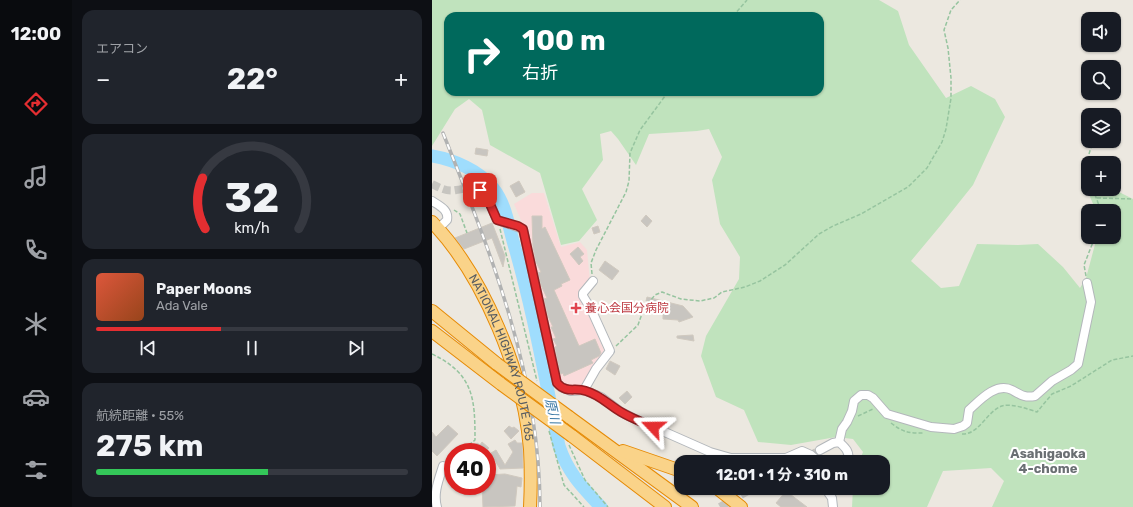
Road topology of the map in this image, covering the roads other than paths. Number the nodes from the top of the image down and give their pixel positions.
1 (480, 190) dead end
2 (432, 201) edge
3 (435, 225) edge
4 (593, 281) road end
5 (1087, 284) road end
6 (432, 311) edge
7 (432, 316) edge
8 (432, 331) edge
9 (432, 340) edge
10 (497, 364) junction
11 (501, 384) junction
12 (584, 390) junction
13 (839, 442) junction
14 (612, 447) junction
15 (820, 450) tunnel mouth
16 (720, 455) edge
17 (796, 455) edge
18 (810, 455) edge
19 (849, 455) edge
20 (443, 466) road end
21 (674, 469) edge
22 (726, 495) edge
23 (830, 495) edge
24 (437, 507) edge
25 (530, 507) edge
26 (665, 507) edge
27 (692, 507) edge
28 (741, 507) edge
29 (833, 507) edge

1 - 12 street
2 - 3 street
3 - 25 highway, NATIONAL HIGHWAY ROUTE 165
4 - 12 street
5 - 13 street
6 - 10 highway
7 - 10 highway
8 - 11 highway
9 - 11 highway
10 - 14 highway, bridge
11 - 26 highway, bridge
12 - 16 street
13 - 15 street
13 - 19 street
14 - 21 highway
14 - 27 highway
17 - 18 street
20 - 24 street
22 - 28 highway
23 - 29 street

